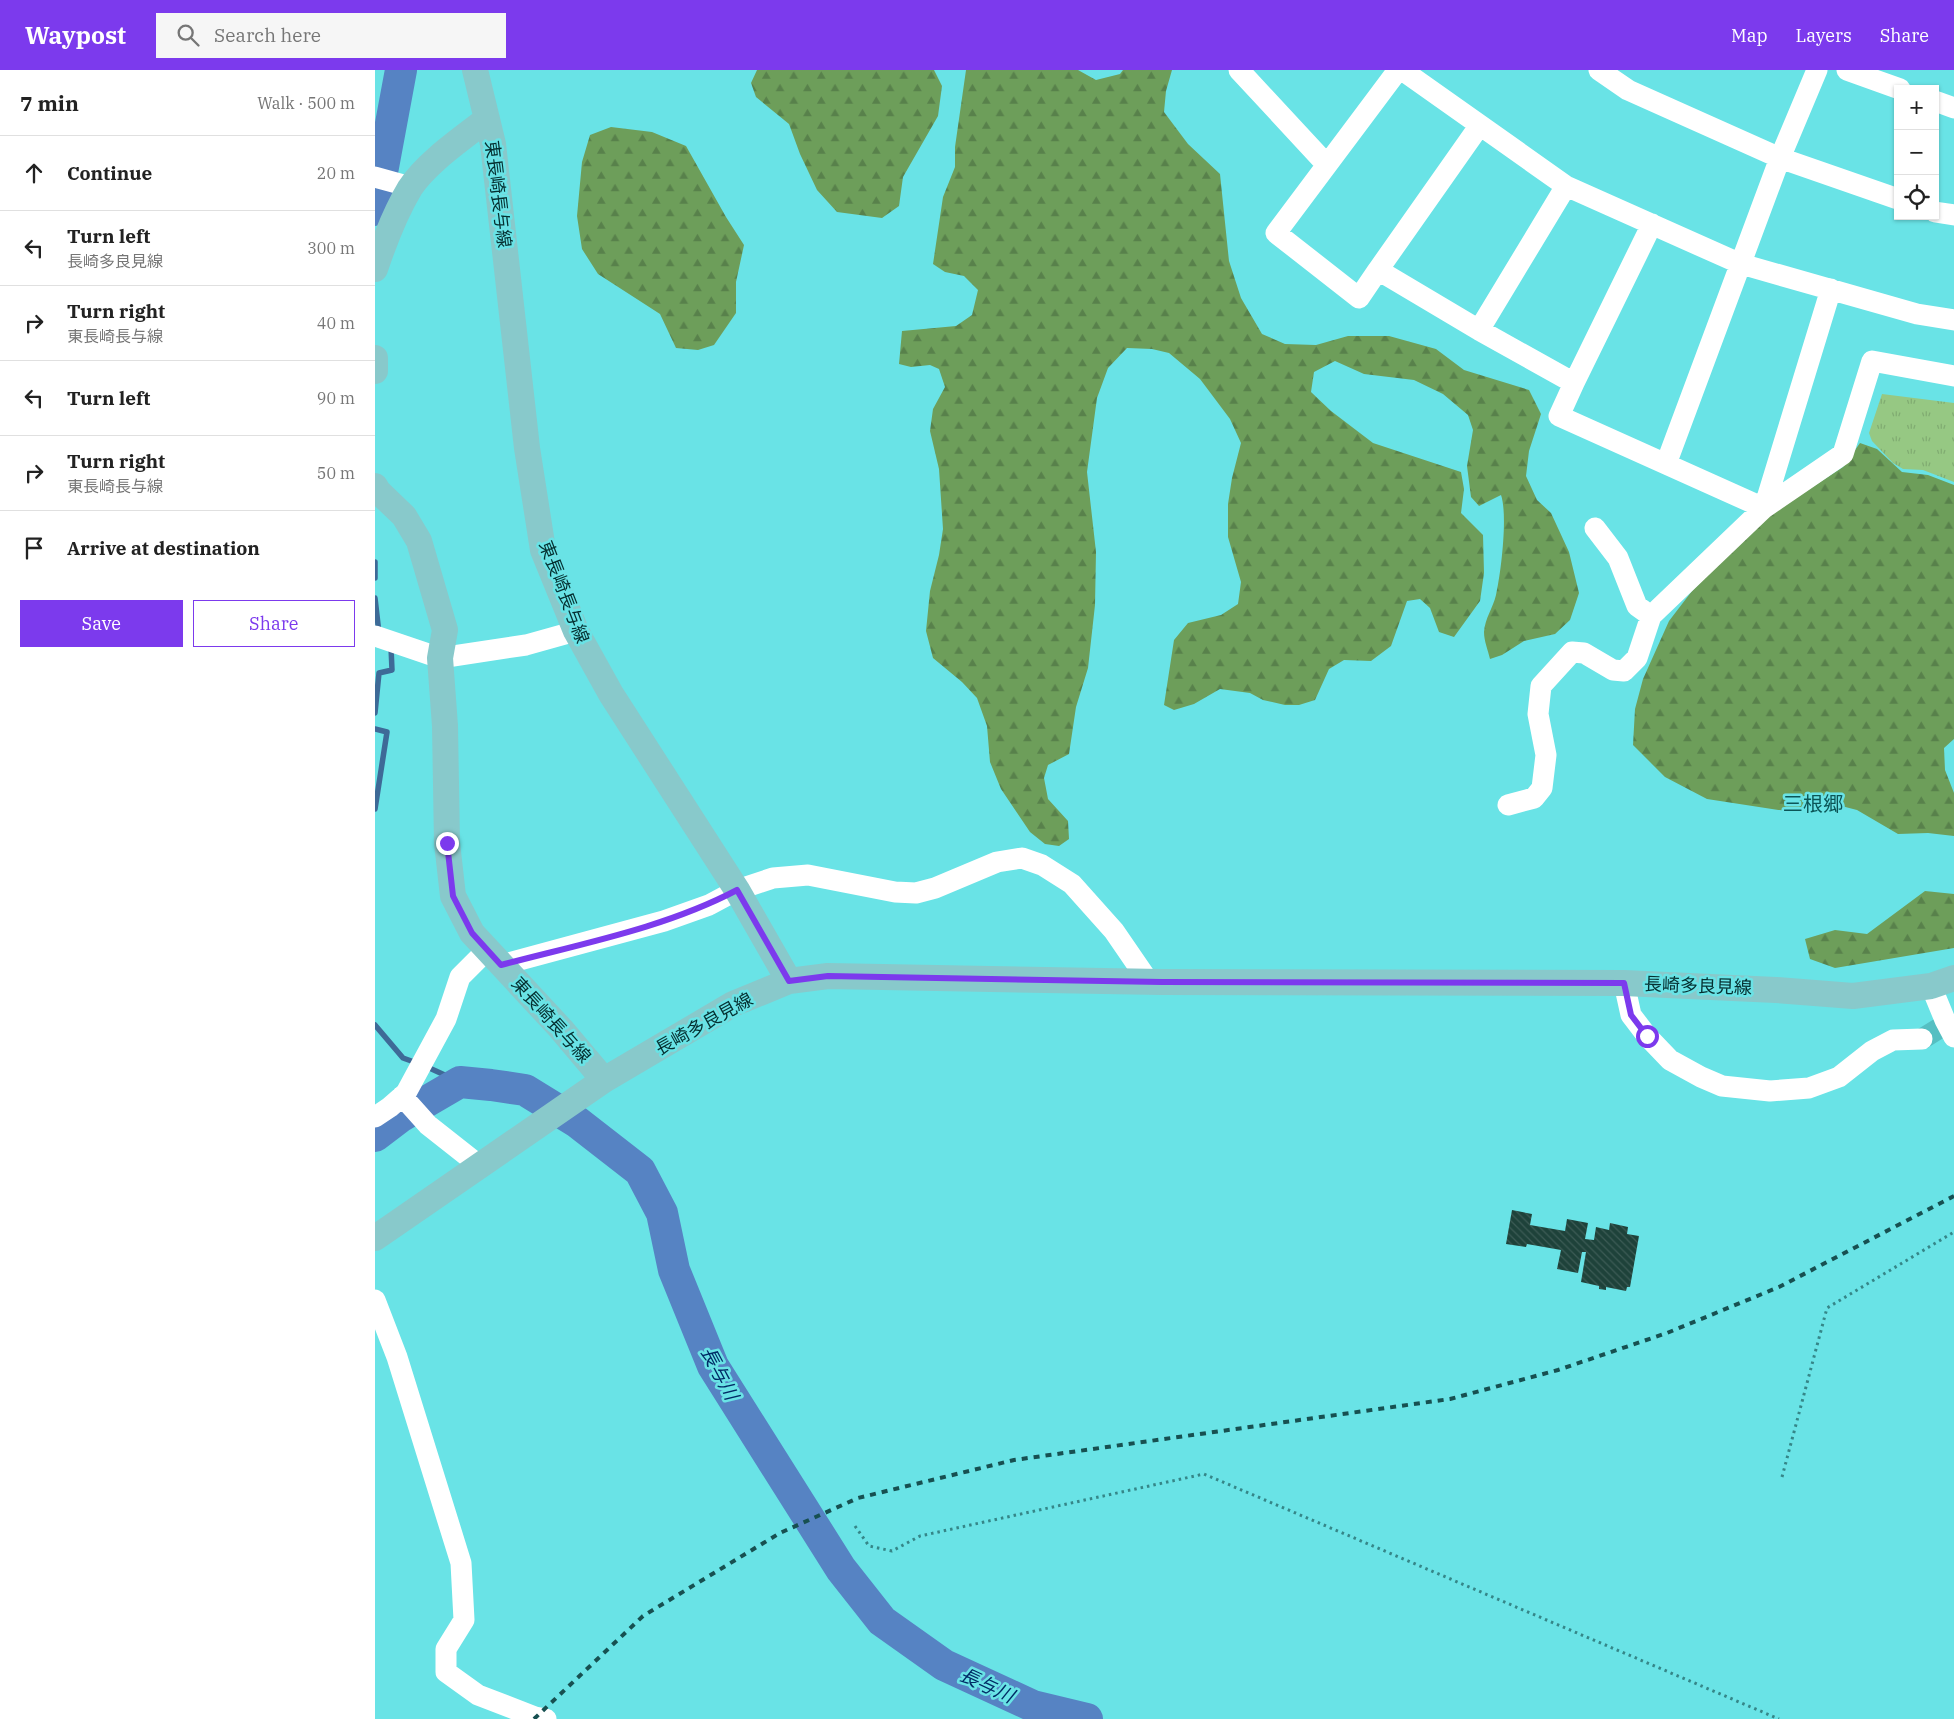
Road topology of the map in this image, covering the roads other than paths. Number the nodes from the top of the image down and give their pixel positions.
1 (475, 70) edge
2 (1239, 70) edge
3 (1397, 70) edge
4 (1402, 70) edge
5 (1599, 70) edge
6 (1817, 70) edge
7 (1847, 70) edge
8 (1894, 87) edge
9 (1939, 102) edge
10 (1954, 108) edge
11 (487, 119) junction
12 (1480, 125) junction
13 (1780, 158) junction
14 (1327, 165) junction
15 (375, 178) edge
16 (1566, 186) junction
17 (410, 187) junction
18 (1894, 198) edge
19 (1939, 213) edge
20 (1954, 215) edge
21 (1652, 224) junction
22 (1741, 264) junction
23 (375, 269) edge
24 (1378, 270) junction
25 (1831, 289) junction
26 (1954, 320) edge
27 (1479, 330) junction
28 (375, 358) edge
29 (375, 371) edge
30 (1954, 376) edge
31 (1574, 383) junction
32 (1667, 464) junction
33 (375, 486) edge
34 (1764, 508) junction
35 (1595, 528) dead end
36 (1651, 616) junction
37 (576, 631) junction
38 (375, 636) edge
39 (440, 658) junction
40 (1508, 805) dead end
41 (737, 890) junction
42 (494, 957) junction
43 (789, 981) junction
44 (1149, 982) junction
45 (1943, 982) edge
46 (1624, 983) junction
47 (1954, 1037) edge
48 (1922, 1039) tunnel mouth
49 (596, 1086) junction
50 (402, 1097) junction
51 (375, 1117) edge
52 (480, 1166) junction
53 (375, 1238) edge
54 (375, 1300) edge
55 (546, 1719) edge

1 - 11 main road, 東長崎長与線
2 - 14 street
3 - 14 street
4 - 12 street
5 - 13 street
6 - 13 street
7 - 8 street
9 - 10 street
11 - 17 main road, 東長崎長与線
11 - 37 main road, 東長崎長与線
12 - 16 street
12 - 24 street
13 - 18 street
13 - 22 street
14 - 24 street
15 - 17 street
16 - 21 street
16 - 27 street
17 - 23 main road, 東長崎長与線
19 - 20 street
21 - 22 street
21 - 31 street
22 - 25 street
22 - 32 street
24 - 27 street
25 - 26 street
25 - 34 street
27 - 31 street
28 - 29 main road
30 - 34 street
31 - 32 street
32 - 34 street
33 - 39 main road, 東長崎長与線
34 - 36 street
35 - 36 street
36 - 40 street
37 - 39 street
37 - 41 main road, 東長崎長与線
38 - 39 street
39 - 42 main road, 東長崎長与線
41 - 42 street
41 - 43 main road, 東長崎長与線
41 - 44 street
42 - 49 main road, 東長崎長与線
42 - 50 street
43 - 44 main road, 長崎多良見線
43 - 49 main road, 長崎多良見線
44 - 46 main road, 長崎多良見線
45 - 46 main road, 長崎多良見線
45 - 47 street
46 - 48 street
49 - 52 main road, 長崎多良見線
50 - 51 street
50 - 52 street
52 - 53 main road, 長崎多良見線
54 - 55 street

